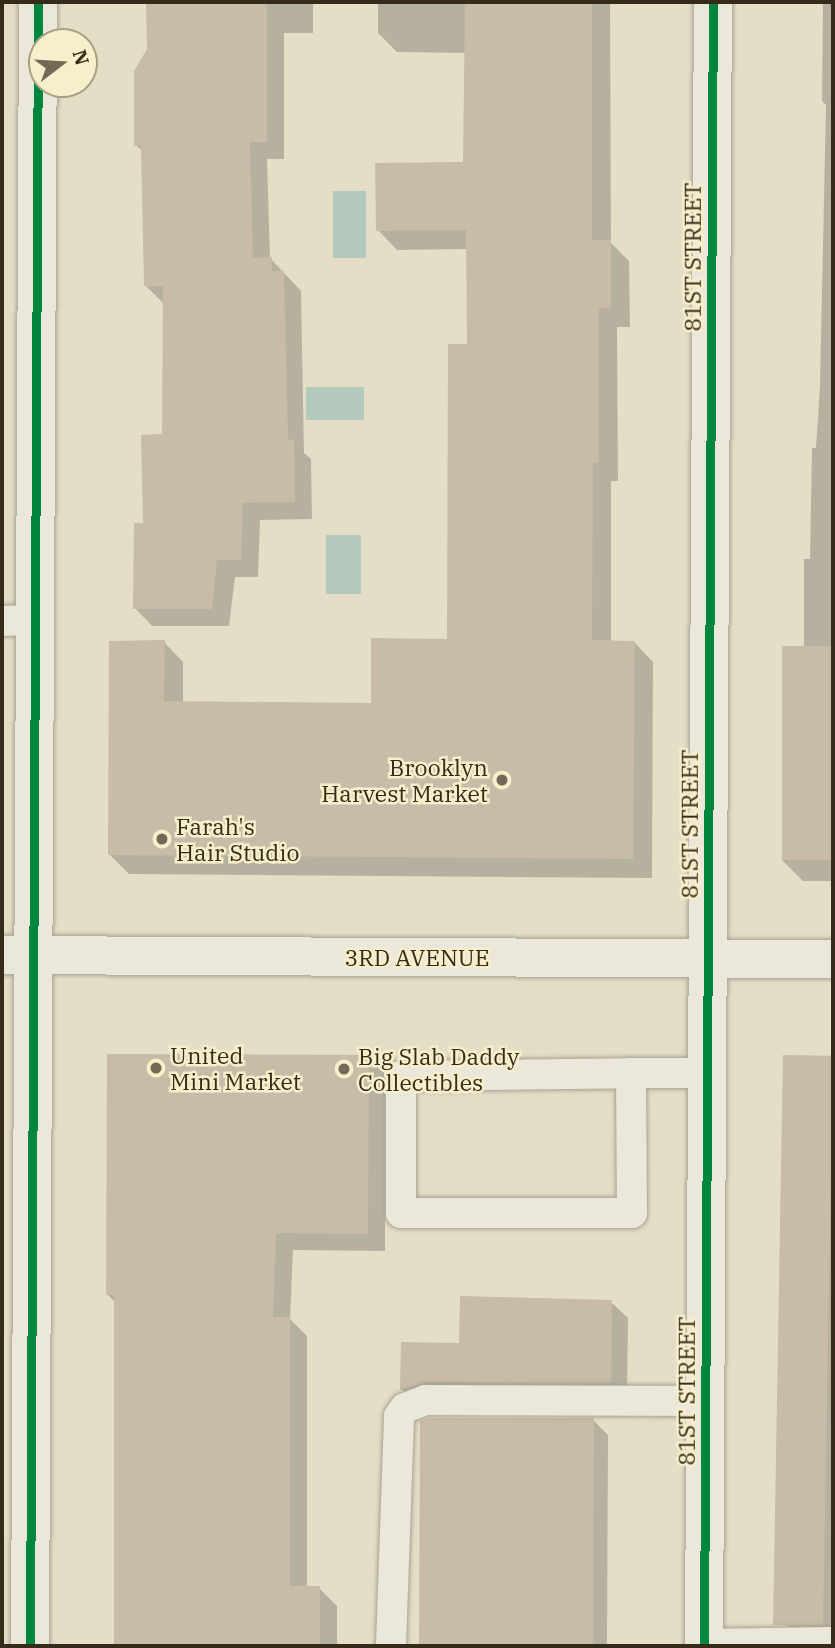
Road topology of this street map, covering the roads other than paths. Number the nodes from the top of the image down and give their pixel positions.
1 (38, 2) edge
2 (713, 2) edge
3 (18, 621) edge
4 (18, 955) edge
5 (707, 958) junction
6 (833, 959) edge
7 (631, 1073) junction
8 (706, 1073) junction
9 (705, 1401) junction
10 (833, 1642) edge
11 (704, 1645) edge
12 (30, 1646) edge
13 (391, 1646) edge

1 - 3 street
2 - 5 street, 81ST STREET
3 - 4 street
4 - 5 street, 3RD AVENUE
4 - 12 street
5 - 6 street, 3RD AVENUE
5 - 8 street, 81ST STREET
7 - 7 lane
7 - 8 lane
8 - 9 street, 81ST STREET
9 - 11 street, 81ST STREET
9 - 13 lane
10 - 11 lane

